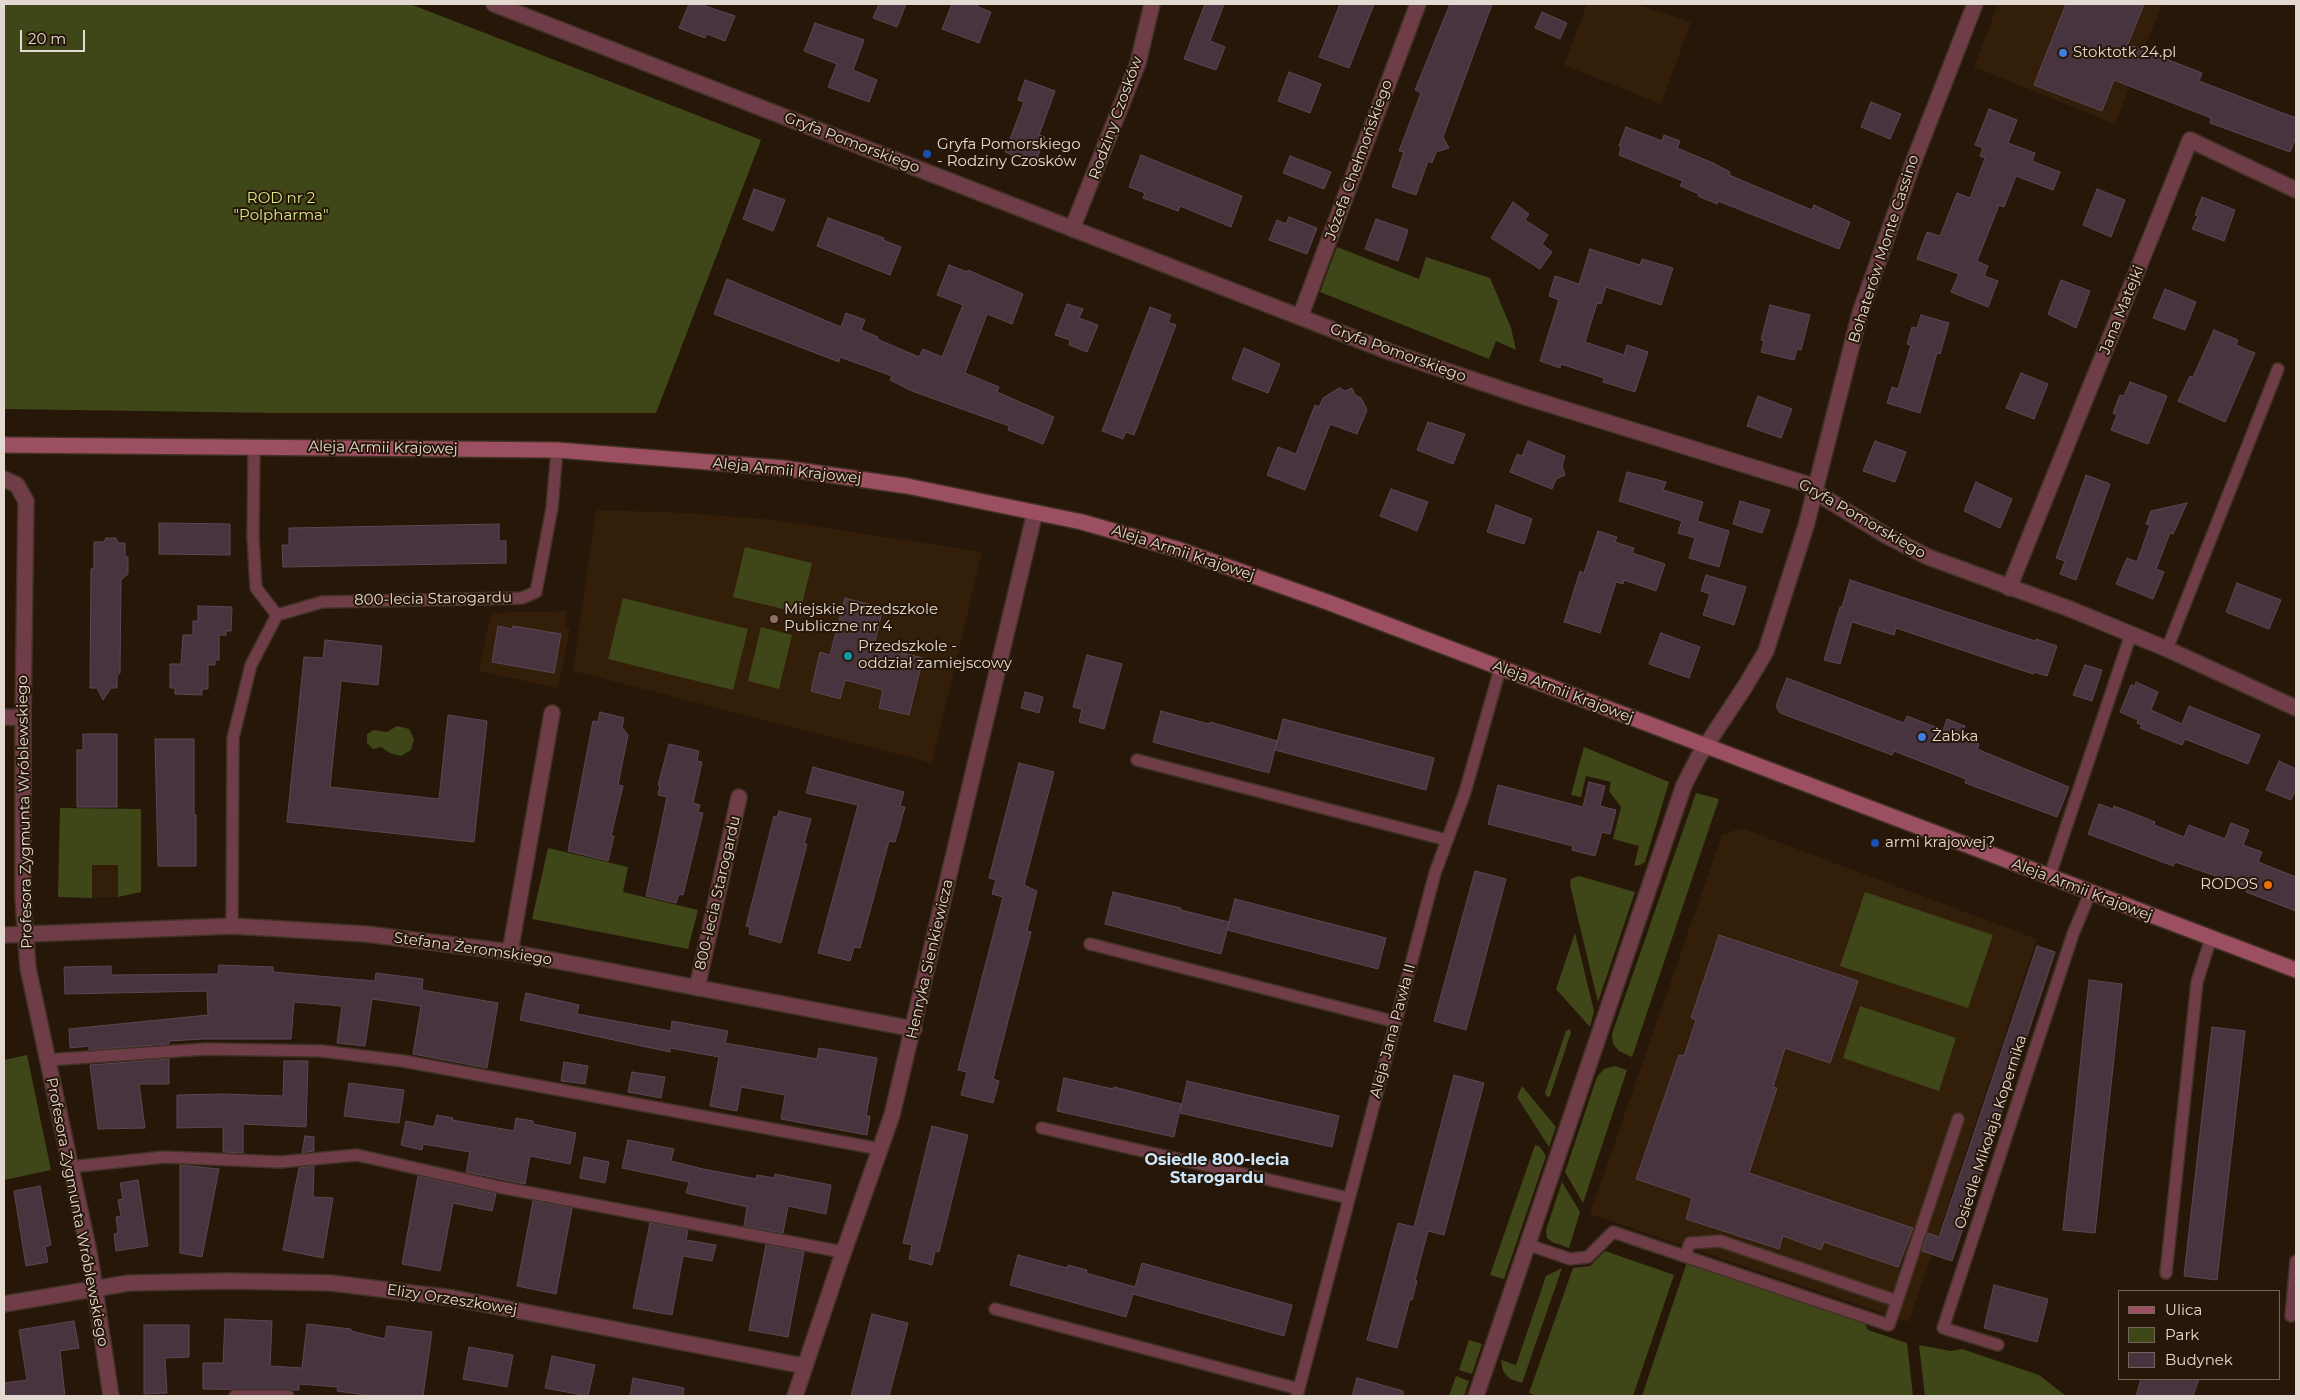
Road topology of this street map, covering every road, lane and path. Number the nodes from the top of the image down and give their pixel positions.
1 (494, 4) edge
2 (1152, 4) edge
3 (1418, 4) edge
4 (1974, 4) edge
5 (2296, 190) edge
6 (1072, 229) junction
7 (1300, 318) junction
8 (2278, 369) dead end
9 (4, 445) edge
10 (254, 447) junction
11 (557, 450) junction
12 (4, 479) edge
13 (1816, 492) junction
14 (1035, 512) junction
15 (2010, 588) junction
16 (277, 614) junction
17 (2131, 634) junction
18 (2167, 649) junction
19 (1500, 668) junction
20 (2296, 708) edge
21 (552, 713) dead end
22 (4, 717) edge
23 (23, 718) junction
24 (1705, 746) junction
25 (1137, 760) dead end
26 (739, 797) dead end
27 (1447, 840) junction
28 (2049, 878) junction
29 (2090, 893) junction
30 (232, 926) junction
31 (26, 933) junction
32 (4, 935) edge
33 (2211, 938) junction
34 (1090, 944) dead end
35 (510, 952) junction
36 (2296, 970) edge
37 (697, 988) junction
38 (1396, 1022) junction
39 (914, 1029) junction
40 (47, 1060) junction
41 (1958, 1119) dead end
42 (1042, 1128) dead end
43 (880, 1149) junction
44 (70, 1168) junction
45 (1349, 1198) junction
46 (1528, 1245) junction
47 (843, 1252) junction
48 (1686, 1256) junction
49 (2296, 1261) edge
50 (2166, 1273) dead end
51 (95, 1289) junction
52 (1897, 1301) junction
53 (4, 1304) edge
54 (995, 1309) dead end
55 (2291, 1316) dead end
56 (1998, 1345) dead end
57 (804, 1366) junction
58 (1298, 1392) edge
59 (111, 1396) edge
60 (235, 1396) edge
61 (288, 1396) edge
62 (795, 1396) edge
63 (1476, 1396) edge

1 - 6 street, Gryfa Pomorskiego
2 - 6 street, Rodziny Czosków
3 - 7 street, Józefa Chełmońskiego
4 - 13 street, Bohaterów Monte Cassino
5 - 15 street, Jana Matejki
6 - 7 street, Gryfa Pomorskiego
7 - 13 street, Gryfa Pomorskiego
8 - 18 lane
9 - 10 main road, Aleja Armii Krajowej
10 - 11 main road, Aleja Armii Krajowej
10 - 16 lane
11 - 14 main road, Aleja Armii Krajowej
11 - 16 lane, 800-lecia Starogardu
12 - 23 street, Profesora Zygmunta Wróblewskiego
13 - 15 street, Gryfa Pomorskiego
13 - 24 street, Bohaterów Monte Cassino
14 - 19 main road, Aleja Armii Krajowej
14 - 39 street, Henryka Sienkiewicza
15 - 17 street, Gryfa Pomorskiego
16 - 30 lane
17 - 18 street, Gryfa Pomorskiego
17 - 28 lane
18 - 20 street, Gryfa Pomorskiego
19 - 24 main road, Aleja Armii Krajowej
19 - 27 lane, Aleja Jana Pawła II
21 - 35 street
22 - 23 street
23 - 31 street, Profesora Zygmunta Wróblewskiego
24 - 28 main road, Aleja Armii Krajowej
24 - 46 street
25 - 27 lane
26 - 37 street, 800-lecia Starogardu
27 - 38 lane, Aleja Jana Pawła II
28 - 29 main road, Aleja Armii Krajowej
29 - 33 main road, Aleja Armii Krajowej
29 - 56 lane, Osiedle Mikołaja Kopernika
30 - 31 street, Stefana Żeromskiego
30 - 35 street, Stefana Żeromskiego
31 - 32 street, Stefana Żeromskiego
31 - 40 street, Profesora Zygmunta Wróblewskiego
33 - 36 main road, Aleja Armii Krajowej
33 - 50 lane
34 - 38 lane
35 - 37 street, Stefana Żeromskiego
37 - 39 street, Stefana Żeromskiego
38 - 45 lane, Aleja Jana Pawła II
39 - 43 street, Henryka Sienkiewicza
40 - 43 lane
40 - 44 street, Profesora Zygmunta Wróblewskiego
41 - 52 lane
42 - 45 lane
43 - 47 street, Henryka Sienkiewicza
44 - 47 lane
44 - 51 street, Profesora Zygmunta Wróblewskiego
45 - 58 lane, Aleja Jana Pawła II
46 - 48 lane
46 - 63 street
47 - 57 street, Henryka Sienkiewicza
48 - 52 lane
48 - 52 lane
49 - 55 lane
51 - 53 street, Elizy Orzeszkowej
51 - 57 street, Elizy Orzeszkowej
51 - 59 street, Profesora Zygmunta Wróblewskiego
54 - 58 lane
57 - 62 street, Henryka Sienkiewicza
60 - 61 lane

